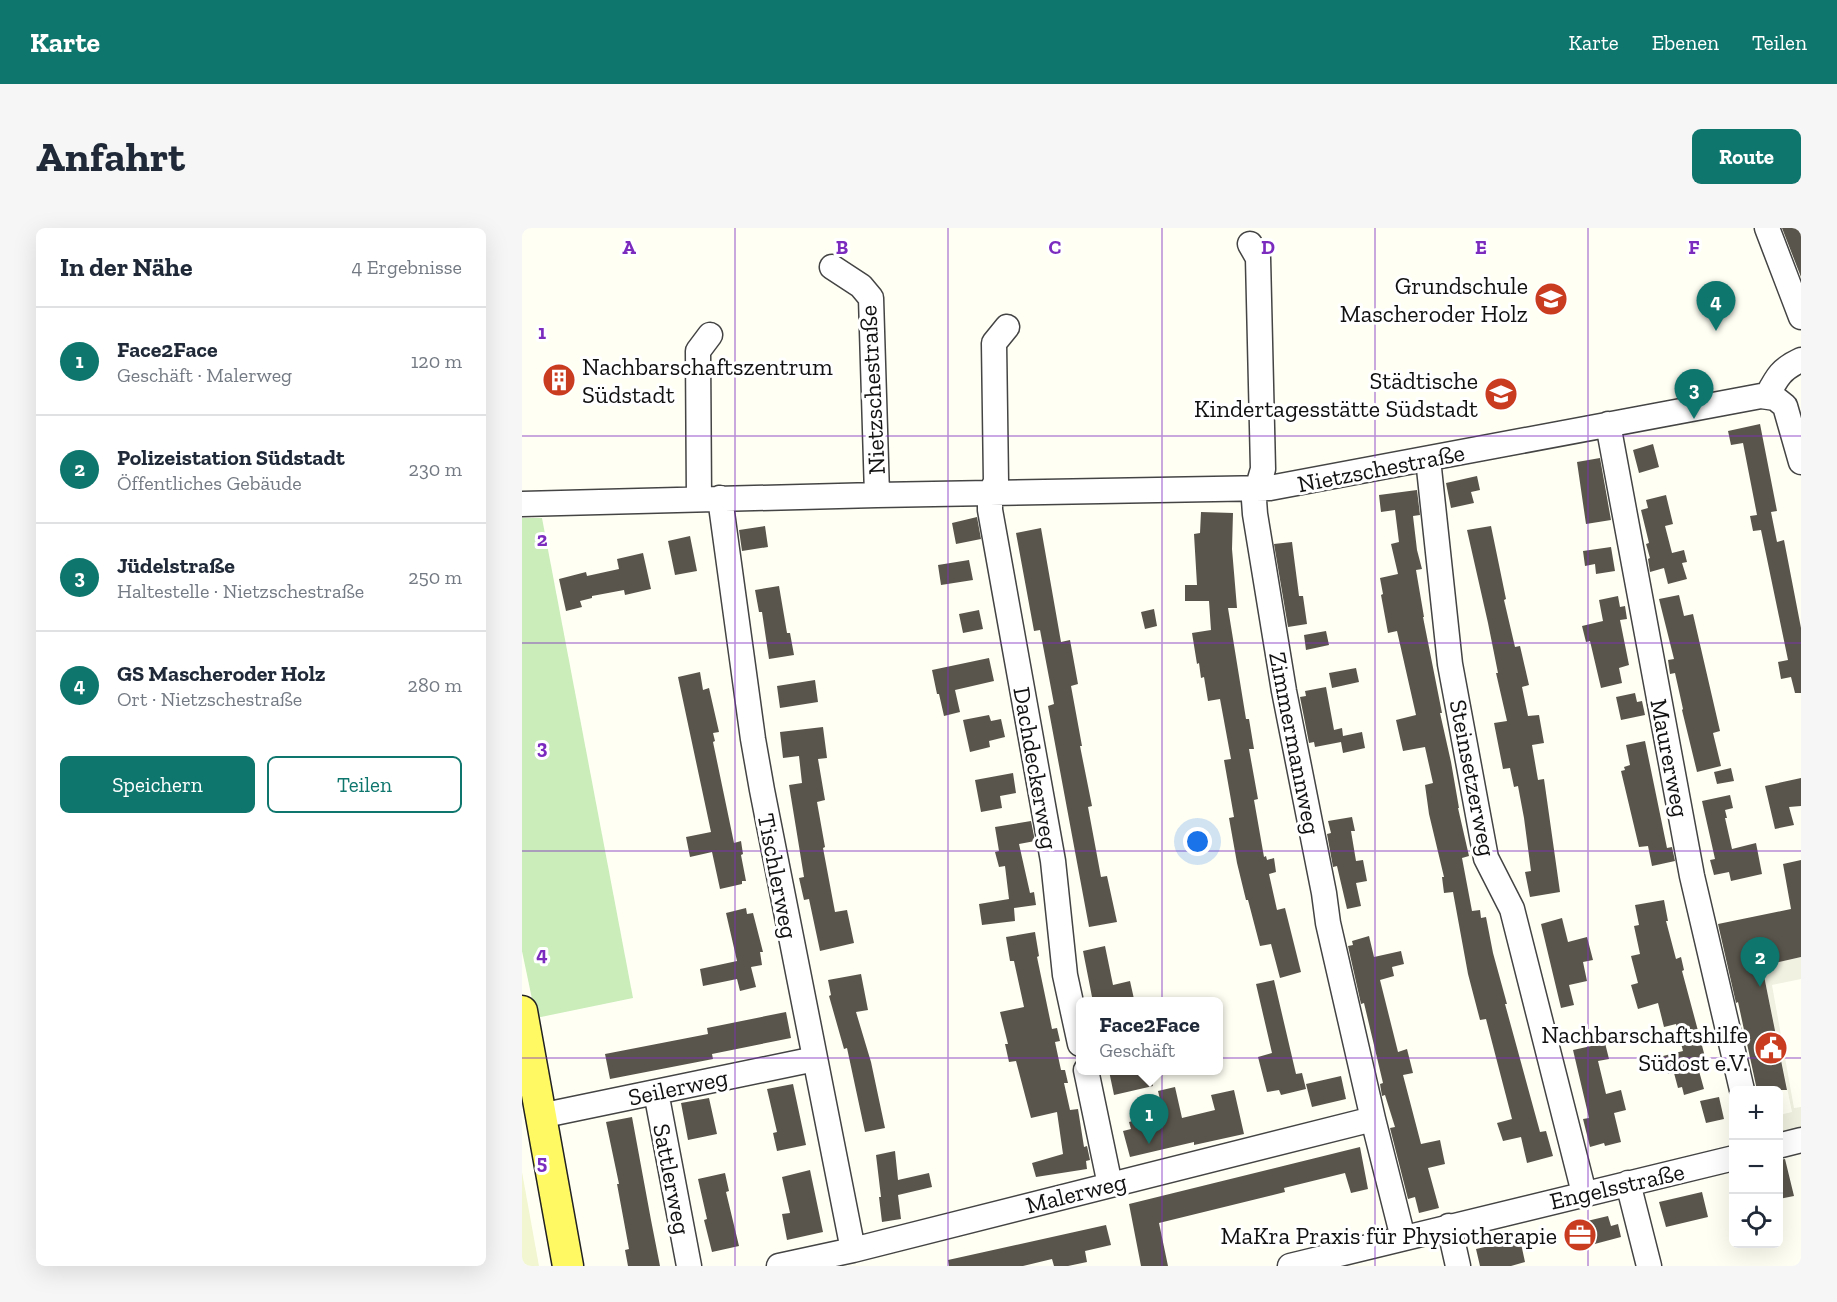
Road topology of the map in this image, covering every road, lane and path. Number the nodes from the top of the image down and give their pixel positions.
1 (1767, 228) edge
2 (1250, 244) dead end
3 (832, 267) dead end
4 (1801, 317) edge
5 (1007, 327) dead end
6 (710, 335) dead end
7 (1801, 360) edge
8 (1767, 396) junction
9 (1608, 424) junction
10 (1428, 459) junction
11 (1801, 462) edge
12 (1256, 489) junction
13 (990, 492) junction
14 (877, 495) junction
15 (710, 499) junction
16 (522, 504) edge
17 (522, 1011) edge
18 (1076, 1026) edge
19 (815, 1059) junction
20 (1087, 1075) edge
21 (1741, 1086) edge
22 (656, 1092) junction
23 (540, 1116) junction
24 (1373, 1119) junction
25 (1801, 1140) edge
26 (1783, 1145) edge
27 (1729, 1159) edge
28 (1628, 1183) junction
29 (1110, 1185) junction
30 (1584, 1193) junction
31 (1449, 1226) junction
32 (1403, 1238) junction
33 (853, 1250) junction
34 (568, 1266) edge
35 (689, 1266) edge
36 (779, 1266) edge
37 (1290, 1266) edge
38 (1458, 1266) edge
39 (1649, 1266) edge

1 - 4 street
2 - 12 street, Zimmermannweg
3 - 14 street, Nietzschestraße
5 - 13 street
6 - 15 street
7 - 8 street
8 - 9 street, Nietzschestraße
8 - 11 street
9 - 10 street, Nietzschestraße
9 - 21 street, Maurerweg
10 - 12 street, Nietzschestraße
10 - 30 street, Steinsetzerweg
12 - 13 street, Nietzschestraße
12 - 24 street, Zimmermannweg
13 - 14 street, Nietzschestraße
13 - 18 street, Dachdeckerweg
14 - 15 street, Nietzschestraße
15 - 16 street, Nietzschestraße
15 - 19 street, Tischlerweg
17 - 23 main road
19 - 22 street, Seilerweg
19 - 33 street, Tischlerweg
20 - 29 street
22 - 23 street, Seilerweg
22 - 35 street, Sattlerweg
23 - 34 main road
24 - 29 street, Malerweg
24 - 32 street, Zimmermannweg
25 - 26 street
27 - 28 street, Engelsstraße
28 - 30 street, Engelsstraße
28 - 39 street
29 - 33 street, Malerweg
30 - 31 street, Engelsstraße
31 - 32 street, Engelsstraße
31 - 38 street
32 - 37 street, Engelsstraße
33 - 36 street, Malerweg

